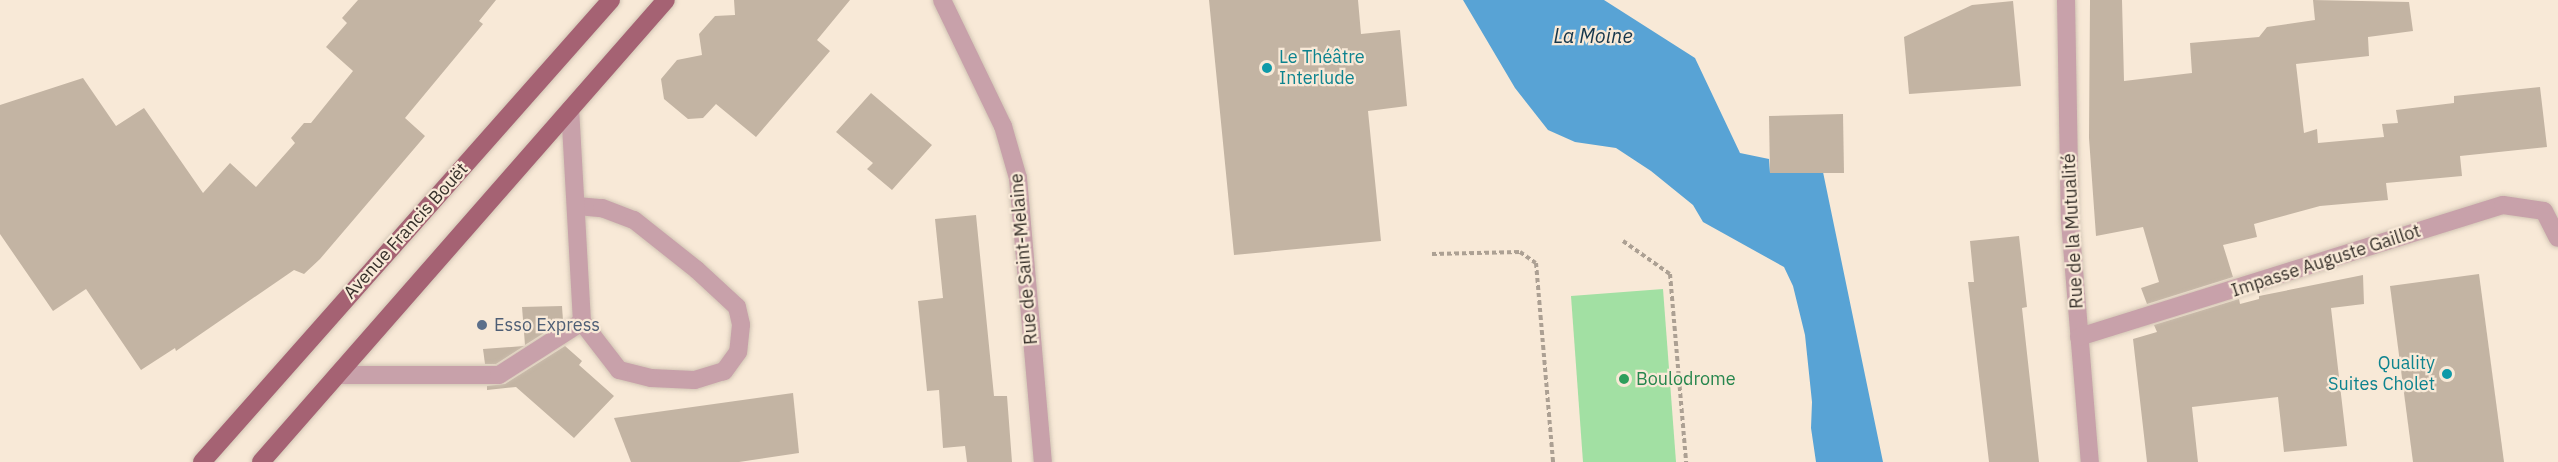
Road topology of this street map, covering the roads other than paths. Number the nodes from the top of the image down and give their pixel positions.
1 (611, 0) edge
2 (666, 0) edge
3 (942, 0) edge
4 (2066, 0) edge
5 (570, 109) junction
6 (577, 206) junction
7 (2558, 238) edge
8 (582, 322) junction
9 (2079, 337) junction
10 (337, 375) junction
11 (202, 462) edge
12 (261, 462) edge
13 (1043, 462) edge
14 (2090, 462) edge

1 - 11 main road, Avenue Francis Bouët
2 - 5 main road
3 - 13 street, Rue de Saint-Melaine
4 - 9 street, Rue de la Mutualité
5 - 6 street
5 - 10 main road
6 - 8 street
6 - 8 street
7 - 9 street, Impasse Auguste Gaillot
8 - 10 street
9 - 14 street, Rue de la Mutualité
10 - 12 main road

